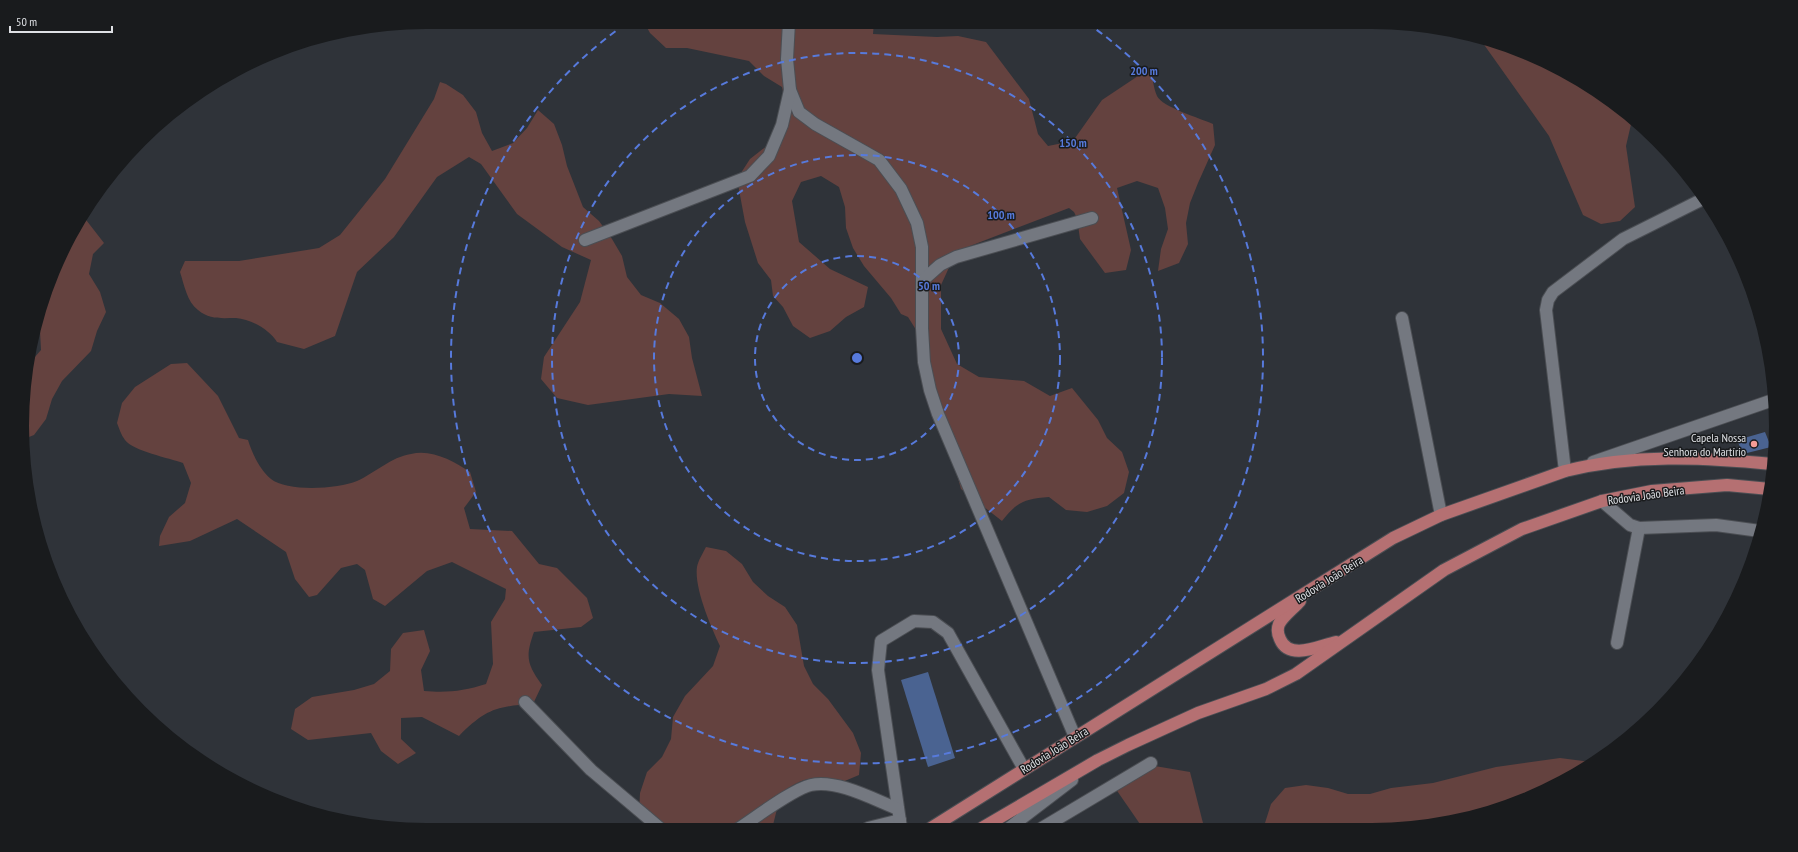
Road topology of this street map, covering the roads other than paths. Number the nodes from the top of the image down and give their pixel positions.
1 (789, 29) edge
2 (790, 90) junction
3 (1699, 201) edge
4 (1092, 218) dead end
5 (585, 240) dead end
6 (922, 281) junction
7 (1402, 318) dead end
8 (1768, 402) edge
9 (1767, 463) edge
10 (1579, 467) junction
11 (1565, 470) junction
12 (1727, 485) junction
13 (1764, 488) edge
14 (1763, 494) edge
15 (1602, 501) junction
16 (1441, 515) junction
17 (1639, 528) junction
18 (1755, 530) edge
19 (1309, 591) junction
20 (1347, 638) junction
21 (1617, 643) dead end
22 (525, 702) dead end
23 (1075, 737) junction
24 (1098, 760) junction
25 (1151, 763) dead end
26 (1024, 769) junction
27 (900, 819) edge
28 (654, 823) edge
29 (747, 823) edge
30 (886, 823) edge
31 (939, 823) edge
32 (991, 823) edge
33 (1016, 823) edge
34 (1050, 823) edge

1 - 2 street
2 - 5 street
2 - 6 street
3 - 11 street
4 - 6 street
6 - 23 street
7 - 16 street
8 - 10 street
9 - 10 main road, Rodovia João Beira
10 - 11 main road, Rodovia João Beira
11 - 16 main road, Rodovia João Beira
12 - 13 main road, Rodovia João Beira
12 - 14 street
12 - 15 main road, Rodovia João Beira
15 - 17 street
15 - 20 main road, Rodovia João Beira
16 - 19 main road, Rodovia João Beira
17 - 18 street
17 - 21 street
19 - 20 main road
19 - 23 main road, Rodovia João Beira
20 - 24 main road, Rodovia João Beira
22 - 28 street
23 - 26 main road, Rodovia João Beira
24 - 32 main road, Rodovia João Beira
24 - 33 street
25 - 34 street
26 - 27 street
26 - 31 main road, Rodovia João Beira
27 - 29 street
27 - 30 street

